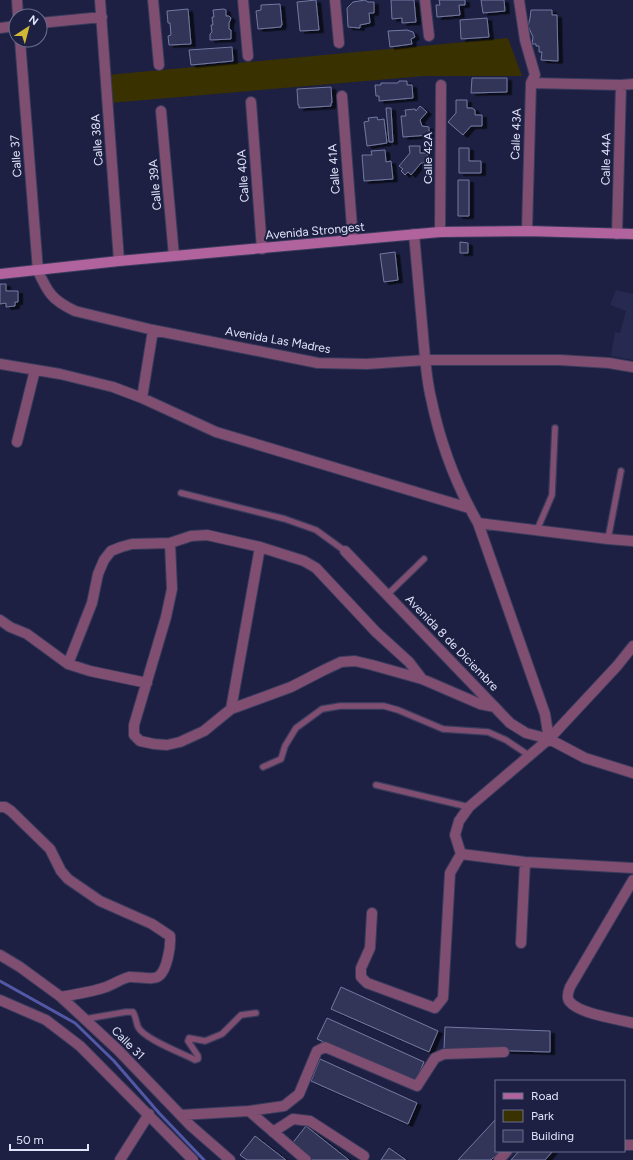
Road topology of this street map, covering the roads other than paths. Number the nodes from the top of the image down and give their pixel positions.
1 (100, 0) edge
2 (153, 0) edge
3 (243, 0) edge
4 (335, 0) edge
5 (425, 0) edge
6 (519, 0) edge
7 (102, 17) junction
8 (48, 22) edge
9 (429, 36) dead end
10 (339, 43) dead end
11 (21, 48) edge
12 (248, 56) dead end
13 (159, 65) dead end
14 (531, 83) junction
15 (633, 84) edge
16 (441, 85) dead end
17 (621, 85) junction
18 (342, 96) dead end
19 (251, 102) dead end
20 (161, 111) dead end
21 (527, 231) junction
22 (440, 232) junction
23 (414, 234) junction
24 (617, 234) junction
25 (633, 234) edge
26 (353, 240) junction
27 (262, 249) junction
28 (174, 256) junction
29 (119, 261) junction
30 (38, 271) junction
31 (0, 274) edge
32 (153, 330) junction
33 (426, 360) junction
34 (0, 364) edge
35 (633, 367) edge
36 (35, 370) junction
37 (142, 398) junction
38 (555, 428) dead end
39 (17, 442) dead end
40 (621, 472) dead end
41 (181, 493) dead end
42 (469, 508) junction
43 (478, 523) junction
44 (537, 530) junction
45 (608, 539) junction
46 (633, 541) edge
47 (170, 543) junction
48 (260, 547) junction
49 (344, 551) joint
50 (424, 559) dead end
51 (387, 595) junction
52 (0, 620) edge
53 (632, 650) edge
54 (68, 664) junction
55 (422, 680) junction
56 (147, 683) junction
57 (495, 707) junction
58 (231, 709) junction
59 (549, 740) junction
60 (530, 756) junction
61 (263, 767) dead end
62 (633, 773) edge
63 (376, 785) dead end
64 (0, 807) edge
65 (470, 807) junction
66 (461, 854) junction
67 (525, 862) junction
68 (633, 868) edge
69 (633, 880) edge
70 (372, 913) dead end
71 (521, 943) dead end
72 (0, 955) edge
73 (61, 997) junction
74 (0, 1000) edge
75 (256, 1013) dead end
76 (84, 1019) junction
77 (633, 1023) edge
78 (504, 1052) dead end
79 (249, 1111) junction
80 (149, 1114) junction
81 (181, 1115) junction
82 (273, 1132) junction
83 (506, 1152) edge
84 (364, 1156) dead end
85 (120, 1160) edge
86 (193, 1160) edge
87 (230, 1160) edge
88 (306, 1160) edge
89 (499, 1160) edge

1 - 7 street, Calle 38A
2 - 13 street
3 - 12 street
4 - 10 street
5 - 9 street
6 - 14 street, Calle 43A
7 - 8 street
7 - 29 street, Calle 38A
11 - 30 street, Calle 37
14 - 17 street
14 - 21 street, Calle 43A
15 - 17 street
16 - 22 street, Calle 42A
17 - 24 street, Calle 44A
18 - 26 street, Calle 41A
19 - 27 street, Calle 40A
20 - 28 street, Calle 39A
21 - 22 main road, Avenida Strongest
21 - 24 main road, Avenida Strongest
22 - 23 main road, Avenida Strongest
23 - 26 main road, Avenida Strongest
23 - 33 street
24 - 25 main road, Avenida Strongest
26 - 27 main road, Avenida Strongest
27 - 28 main road, Avenida Strongest
28 - 29 main road, Avenida Strongest
29 - 30 main road, Avenida Strongest
30 - 31 main road, Avenida Strongest
30 - 32 street, Avenida Las Madres
32 - 33 street, Avenida Las Madres
32 - 37 street
33 - 35 street, Avenida Las Madres
33 - 42 street
34 - 36 street
36 - 37 street
36 - 39 street
37 - 42 street
38 - 44 lane
40 - 45 lane
41 - 49 lane
42 - 43 street
43 - 44 street
43 - 59 street
44 - 45 street
45 - 46 street
47 - 48 street
47 - 54 street
47 - 56 street
48 - 55 street
48 - 58 street
49 - 51 street, Avenida 8 de Diciembre
50 - 51 lane
51 - 57 street, Avenida 8 de Diciembre
52 - 54 street
53 - 59 street
54 - 56 street
55 - 57 street
55 - 58 street
56 - 58 street
57 - 59 street, Avenida 8 de Diciembre
59 - 60 street
59 - 62 street, Avenida 8 de Diciembre
60 - 61 lane
60 - 65 street
63 - 65 lane
64 - 73 street
65 - 66 street
66 - 67 street
66 - 70 street
67 - 68 street
67 - 71 street
69 - 77 street
72 - 73 street, Calle 31
73 - 76 street, Calle 31
74 - 80 street
75 - 76 lane
76 - 81 street, Calle 31
78 - 79 street
79 - 81 street
79 - 82 street
80 - 85 street
80 - 86 street
81 - 87 street, Calle 31
82 - 84 street
82 - 88 street
83 - 89 street

